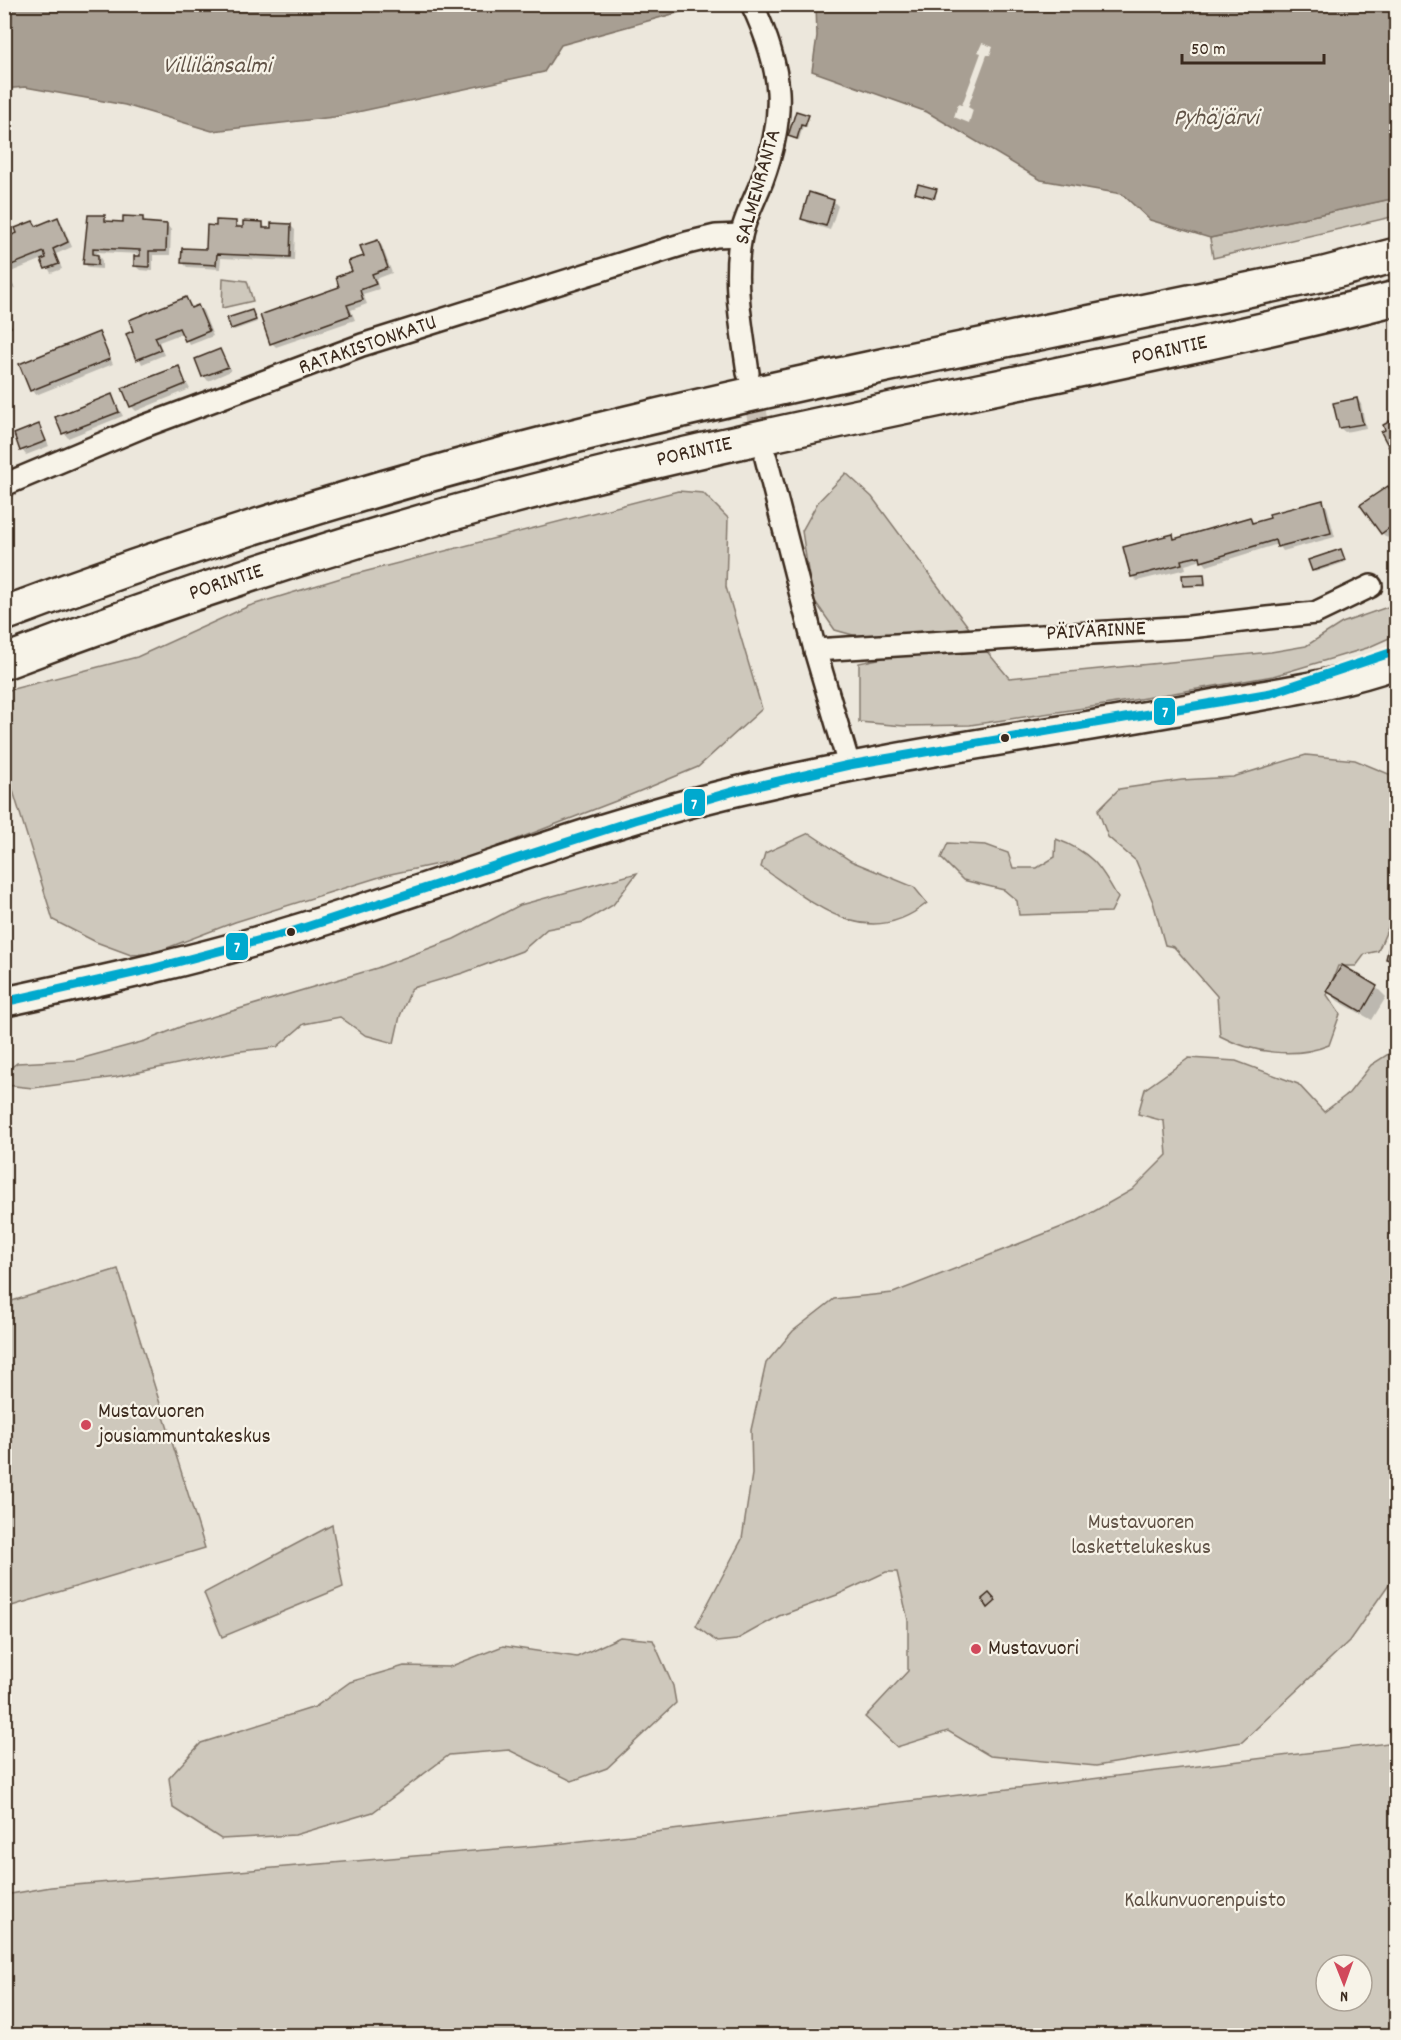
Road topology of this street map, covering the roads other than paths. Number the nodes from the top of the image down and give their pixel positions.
1 (752, 4) edge
2 (741, 236) junction
3 (1396, 255) edge
4 (1396, 298) edge
5 (748, 373) tunnel mouth
6 (766, 458) tunnel mouth
7 (4, 485) edge
8 (1371, 586) dead end
9 (4, 614) edge
10 (815, 650) junction
11 (1396, 651) edge
12 (4, 662) edge
13 (1396, 664) edge
14 (1271, 693) junction
15 (849, 765) junction
16 (4, 1002) edge

1 - 2 street, SALMENRANTA
2 - 5 street, SALMENRANTA
2 - 7 street, RATAKISTONKATU
3 - 9 highway, PORINTIE
4 - 12 highway, PORINTIE
6 - 10 street
8 - 10 street, PÄIVÄRINNE
10 - 15 street
11 - 14 main road
13 - 14 main road
14 - 15 main road
15 - 16 main road

